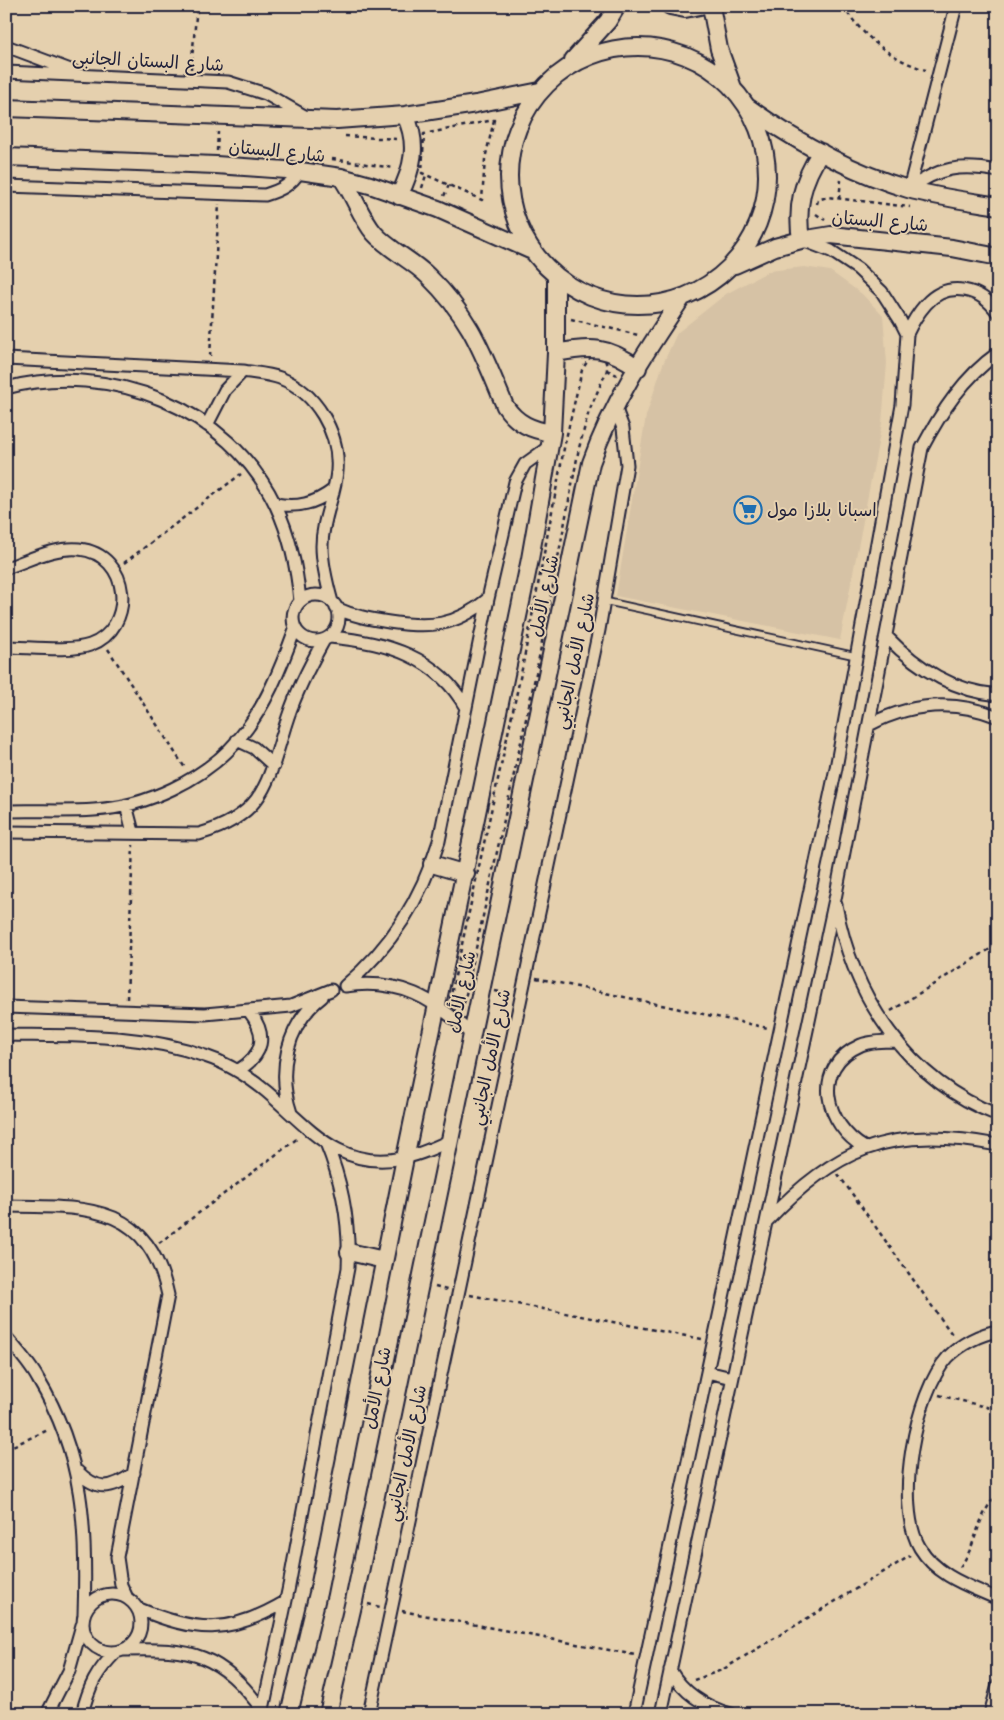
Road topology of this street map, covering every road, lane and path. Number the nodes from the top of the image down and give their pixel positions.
1 (197, 6) edge
2 (617, 6) edge
3 (670, 6) edge
4 (700, 6) edge
5 (711, 6) edge
6 (843, 6) edge
7 (956, 6) edge
8 (6, 46) edge
9 (563, 70) junction
10 (6, 72) edge
11 (939, 74) junction
12 (84, 75) junction
13 (190, 80) junction
14 (734, 89) junction
15 (540, 91) junction
16 (747, 106) junction
17 (6, 108) edge
18 (219, 115) junction
19 (405, 115) junction
20 (310, 119) junction
21 (424, 134) joint
22 (343, 136) dead end
23 (402, 141) dead end
24 (821, 152) junction
25 (217, 155) junction
26 (6, 157) edge
27 (330, 159) dead end
28 (401, 165) dead end
29 (300, 171) junction
30 (998, 171) edge
31 (341, 177) junction
32 (6, 186) edge
33 (909, 189) junction
34 (220, 193) junction
35 (399, 196) junction
36 (998, 206) edge
37 (800, 240) junction
38 (530, 250) junction
39 (998, 256) edge
40 (556, 280) junction
41 (709, 283) junction
42 (682, 298) junction
43 (998, 314) edge
44 (557, 316) junction
45 (907, 334) junction
46 (654, 339) junction
47 (556, 353) junction
48 (998, 353) edge
49 (6, 359) edge
50 (638, 368) junction
51 (210, 369) junction
52 (582, 370) joint
53 (243, 371) junction
54 (6, 388) edge
55 (615, 407) junction
56 (208, 425) junction
57 (551, 439) junction
58 (250, 467) junction
59 (333, 490) junction
60 (275, 504) junction
61 (6, 568) edge
62 (115, 570) junction
63 (488, 599) junction
64 (300, 601) junction
65 (604, 601) junction
66 (334, 605) junction
67 (295, 628) junction
68 (887, 637) junction
69 (327, 638) junction
70 (102, 639) junction
71 (6, 647) edge
72 (856, 656) junction
73 (998, 695) edge
74 (466, 708) junction
75 (998, 717) edge
76 (869, 725) junction
77 (238, 740) junction
78 (274, 766) junction
79 (191, 778) junction
80 (126, 805) junction
81 (6, 811) edge
82 (6, 832) edge
83 (133, 832) junction
84 (432, 864) junction
85 (466, 874) junction
86 (835, 900) junction
87 (998, 944) edge
88 (525, 976) junction
89 (345, 986) junction
90 (331, 990) junction
91 (437, 1005) junction
92 (6, 1008) edge
93 (126, 1011) junction
94 (249, 1011) junction
95 (880, 1018) junction
96 (780, 1030) junction
97 (6, 1035) edge
98 (472, 1035) junction
99 (896, 1041) junction
100 (237, 1071) junction
101 (998, 1115) edge
102 (292, 1116) junction
103 (308, 1130) junction
104 (449, 1141) junction
105 (326, 1143) junction
106 (998, 1144) edge
107 (865, 1148) junction
108 (405, 1158) junction
109 (837, 1163) junction
110 (6, 1206) edge
111 (766, 1222) junction
112 (152, 1248) junction
113 (348, 1252) junction
114 (384, 1260) junction
115 (418, 1284) junction
116 (458, 1292) junction
117 (998, 1331) edge
118 (6, 1336) edge
119 (714, 1342) junction
120 (961, 1346) junction
121 (707, 1372) junction
122 (732, 1378) junction
123 (928, 1393) junction
124 (998, 1410) edge
125 (62, 1424) junction
126 (6, 1449) edge
127 (77, 1471) junction
128 (134, 1473) junction
129 (998, 1493) edge
130 (920, 1549) junction
131 (952, 1578) junction
132 (127, 1598) junction
133 (998, 1599) edge
134 (354, 1601) junction
135 (285, 1602) junction
136 (137, 1608) junction
137 (391, 1609) junction
138 (84, 1619) junction
139 (120, 1651) junction
140 (646, 1657) junction
141 (670, 1670) junction
142 (678, 1683) junction
143 (998, 1685) edge
144 (262, 1712) edge
145 (47, 1714) edge
146 (82, 1714) edge
147 (289, 1714) edge
148 (328, 1714) edge
149 (369, 1714) edge
150 (634, 1714) edge
151 (661, 1714) edge
152 (731, 1714) edge
153 (990, 1714) edge

1 - 13 path
2 - 9 main road
3 - 4 main road
5 - 14 main road
6 - 11 path
7 - 11 street
8 - 12 street
9 - 14 main road
9 - 15 main road
10 - 12 street, شارع البستان الجانبى
11 - 33 street
12 - 13 street, شارع البستان الجانبى
13 - 20 street, شارع البستان الجانبى
14 - 16 main road
15 - 19 main road, شارع البستان
15 - 38 main road
16 - 24 main road, شارع البستان
16 - 41 main road
17 - 18 main road, شارع البستان
18 - 20 main road, شارع البستان
18 - 25 path
19 - 20 main road, شارع البستان
19 - 35 main road
21 - 21 path
22 - 23 path
24 - 33 main road, شارع البستان
24 - 37 main road
25 - 26 main road, شارع البستان
25 - 29 main road, شارع البستان
27 - 28 path
29 - 31 main road, شارع البستان
29 - 34 street
30 - 33 street
31 - 35 main road, شارع البستان
31 - 57 main road
32 - 34 street
33 - 36 main road, شارع البستان
34 - 51 path
35 - 38 main road, شارع البستان
37 - 39 main road, شارع البستان
37 - 41 main road, شارع البستان
37 - 45 street
38 - 40 main road
40 - 42 main road
40 - 44 main road, شارع الأمل
41 - 42 main road
42 - 46 main road, شارع الأمل
43 - 45 street
44 - 46 path
44 - 47 main road, شارع الأمل
45 - 72 street
46 - 50 main road, شارع الأمل
47 - 50 main road
47 - 57 main road, شارع الأمل
48 - 68 street
49 - 51 street
50 - 55 main road, شارع الأمل
51 - 53 street
52 - 52 path
53 - 56 street
53 - 59 street
54 - 56 street
55 - 65 street, شارع الأمل الجانبي
55 - 98 main road, شارع الأمل
56 - 58 street
57 - 63 street
57 - 85 main road, شارع الأمل
58 - 60 street
58 - 62 path
59 - 60 street
59 - 66 street
60 - 64 street
61 - 62 street
62 - 70 street
63 - 66 street
63 - 74 street
64 - 66 street
64 - 67 street
65 - 72 lane
65 - 88 street, شارع الأمل الجانبي
66 - 69 street
67 - 69 street
67 - 77 street
68 - 73 street
68 - 76 street
69 - 74 street
69 - 78 street
70 - 71 street
70 - 79 path
72 - 96 street
74 - 84 street
75 - 76 street
76 - 86 street
77 - 78 street
77 - 79 street
78 - 83 street
79 - 80 street
80 - 81 street
80 - 83 street
82 - 83 street
83 - 93 path
84 - 85 main road
84 - 89 street
85 - 91 main road, شارع الأمل
86 - 95 street
86 - 111 street
87 - 95 path
88 - 96 path
88 - 116 street, شارع الأمل الجانبي
89 - 90 street
89 - 91 street
90 - 94 street
90 - 102 street
91 - 98 street
91 - 108 main road, شارع الأمل
92 - 93 street
93 - 94 street
94 - 100 street
95 - 99 street
96 - 119 street
97 - 100 street
98 - 104 main road, شارع الأمل
99 - 101 street
99 - 107 street
100 - 102 street
102 - 103 street
103 - 105 street
103 - 112 path
104 - 108 street
104 - 115 main road, شارع الأمل
105 - 108 street
105 - 113 street
106 - 107 street
107 - 109 street
108 - 114 main road, شارع الأمل
109 - 111 street
109 - 120 path
110 - 112 street
111 - 122 street
112 - 128 street
113 - 114 main road
113 - 135 street
114 - 147 main road, شارع الأمل
115 - 116 path
115 - 134 main road, شارع الأمل
116 - 119 path
116 - 137 street, شارع الأمل الجانبي
117 - 120 street
118 - 125 street
119 - 121 street
120 - 123 street
121 - 122 street
121 - 140 street
122 - 141 street
123 - 124 path
123 - 130 street
125 - 126 path
125 - 127 street
127 - 128 street
127 - 138 street
128 - 132 street
129 - 131 path
130 - 131 street
130 - 142 path
131 - 133 street
132 - 136 street
132 - 138 street
134 - 137 path
134 - 148 main road, شارع الأمل
135 - 136 street
135 - 144 street
136 - 139 street
137 - 140 path
137 - 149 street, شارع الأمل الجانبي
138 - 139 street
138 - 145 street
139 - 144 street
139 - 146 street
140 - 150 street
141 - 142 street
141 - 151 street
142 - 152 street
143 - 153 street

